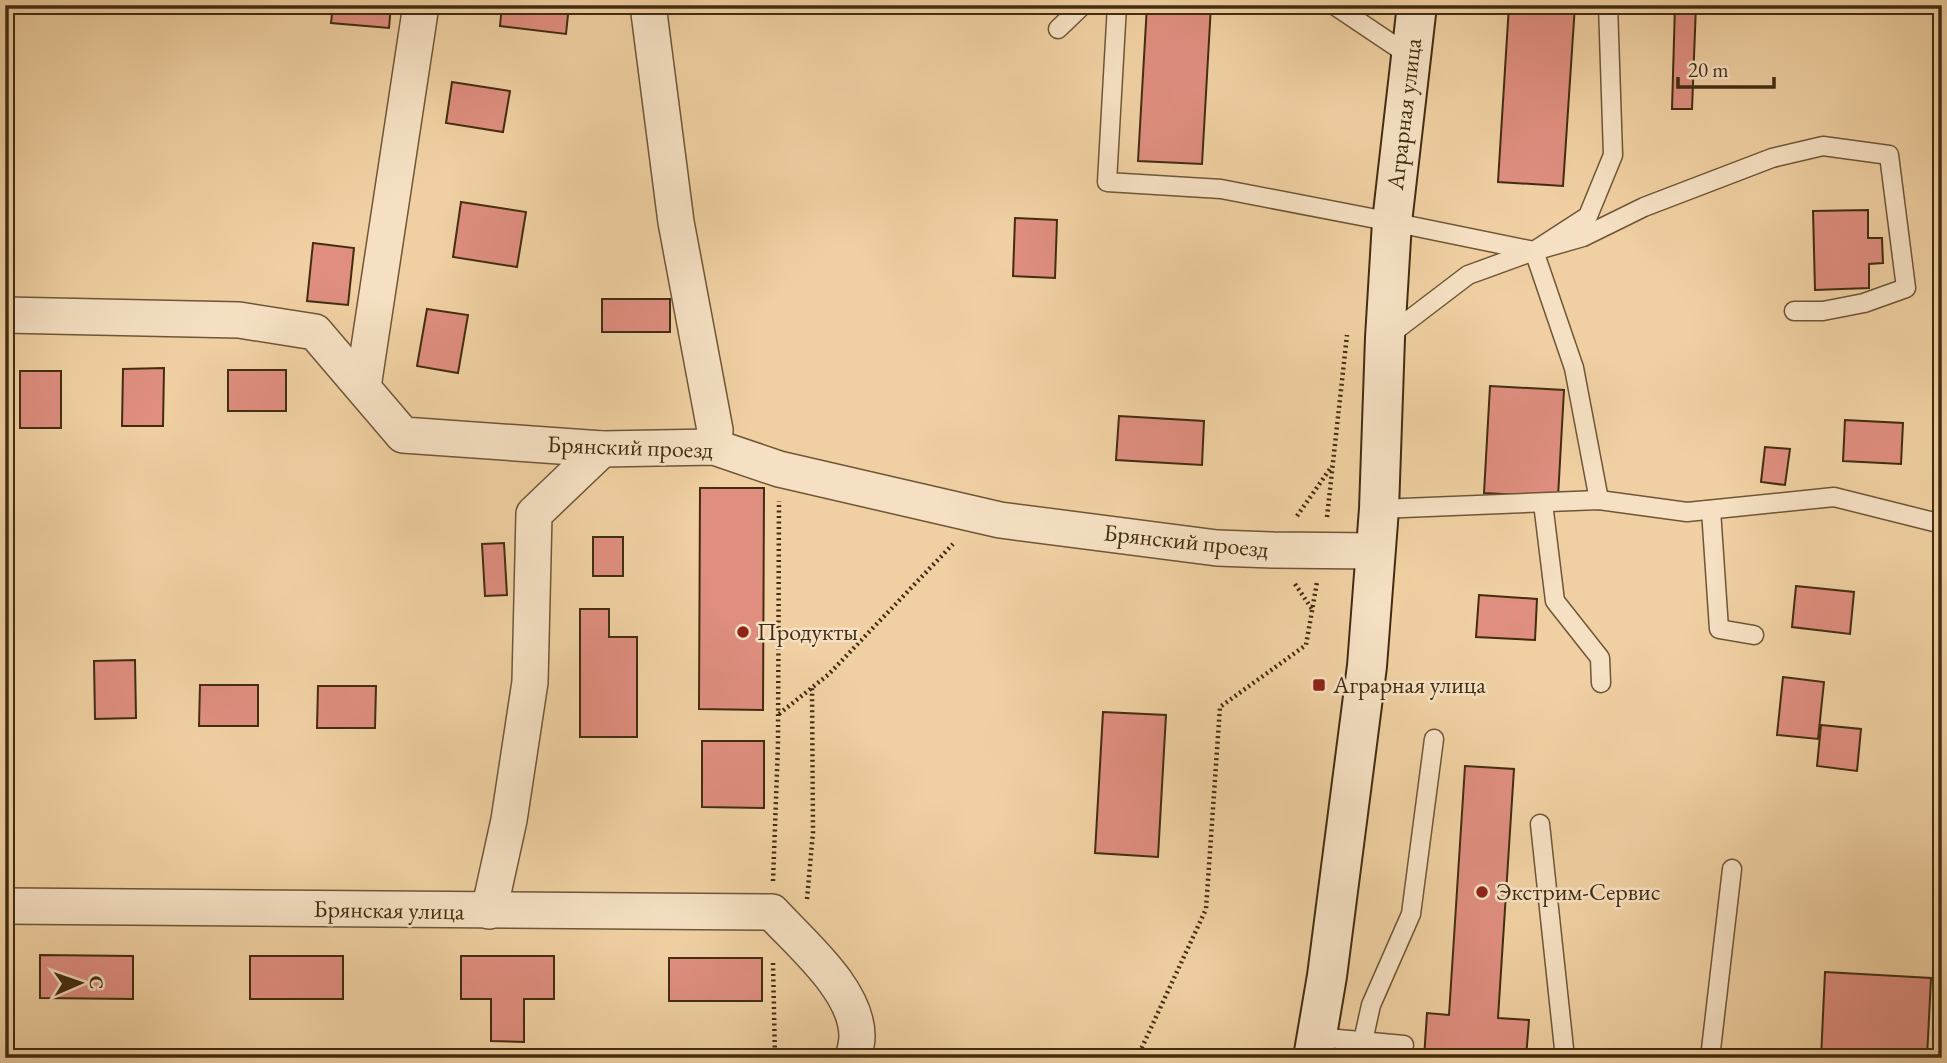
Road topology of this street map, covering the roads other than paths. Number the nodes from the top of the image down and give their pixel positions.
1 (421, 5) edge
2 (648, 5) edge
3 (1083, 5) edge
4 (1117, 5) edge
5 (1334, 5) edge
6 (1417, 5) edge
7 (1608, 5) edge
8 (1058, 29) dead end
9 (1410, 55) junction
10 (1391, 222) junction
11 (1534, 251) junction
12 (1794, 310) dead end
13 (5, 315) edge
14 (1385, 338) junction
15 (363, 387) junction
16 (714, 447) junction
17 (602, 449) junction
18 (1600, 500) junction
19 (1542, 503) junction
20 (1379, 509) junction
21 (1711, 510) junction
22 (1942, 524) edge
23 (1376, 551) junction
24 (1754, 635) dead end
25 (1601, 683) dead end
26 (1434, 739) dead end
27 (1541, 824) dead end
28 (1732, 869) dead end
29 (5, 906) edge
30 (489, 911) junction
31 (1363, 1041) junction
32 (1404, 1045) dead end
33 (1314, 1048) edge
34 (853, 1058) edge
35 (1565, 1058) edge
36 (1710, 1058) edge

1 - 15 street
2 - 16 street
3 - 8 lane
4 - 10 lane
5 - 9 lane
6 - 9 street, Аграрная улица
7 - 11 lane
9 - 10 street, Аграрная улица
10 - 11 lane
10 - 14 street, Аграрная улица
11 - 12 lane
11 - 14 lane
11 - 18 lane
13 - 15 street, Брянский проезд
14 - 20 street, Аграрная улица
15 - 17 street, Брянский проезд
16 - 17 street, Брянский проезд
16 - 23 street, Брянский проезд
17 - 30 street
18 - 19 lane
18 - 21 lane
19 - 20 lane
19 - 25 lane
20 - 23 street, Аграрная улица
21 - 22 lane
21 - 24 lane
23 - 33 street, Аграрная улица
26 - 31 lane
27 - 35 lane
28 - 36 lane
29 - 30 street, Брянская улица
30 - 34 street, Брянская улица
31 - 32 lane
31 - 33 lane

